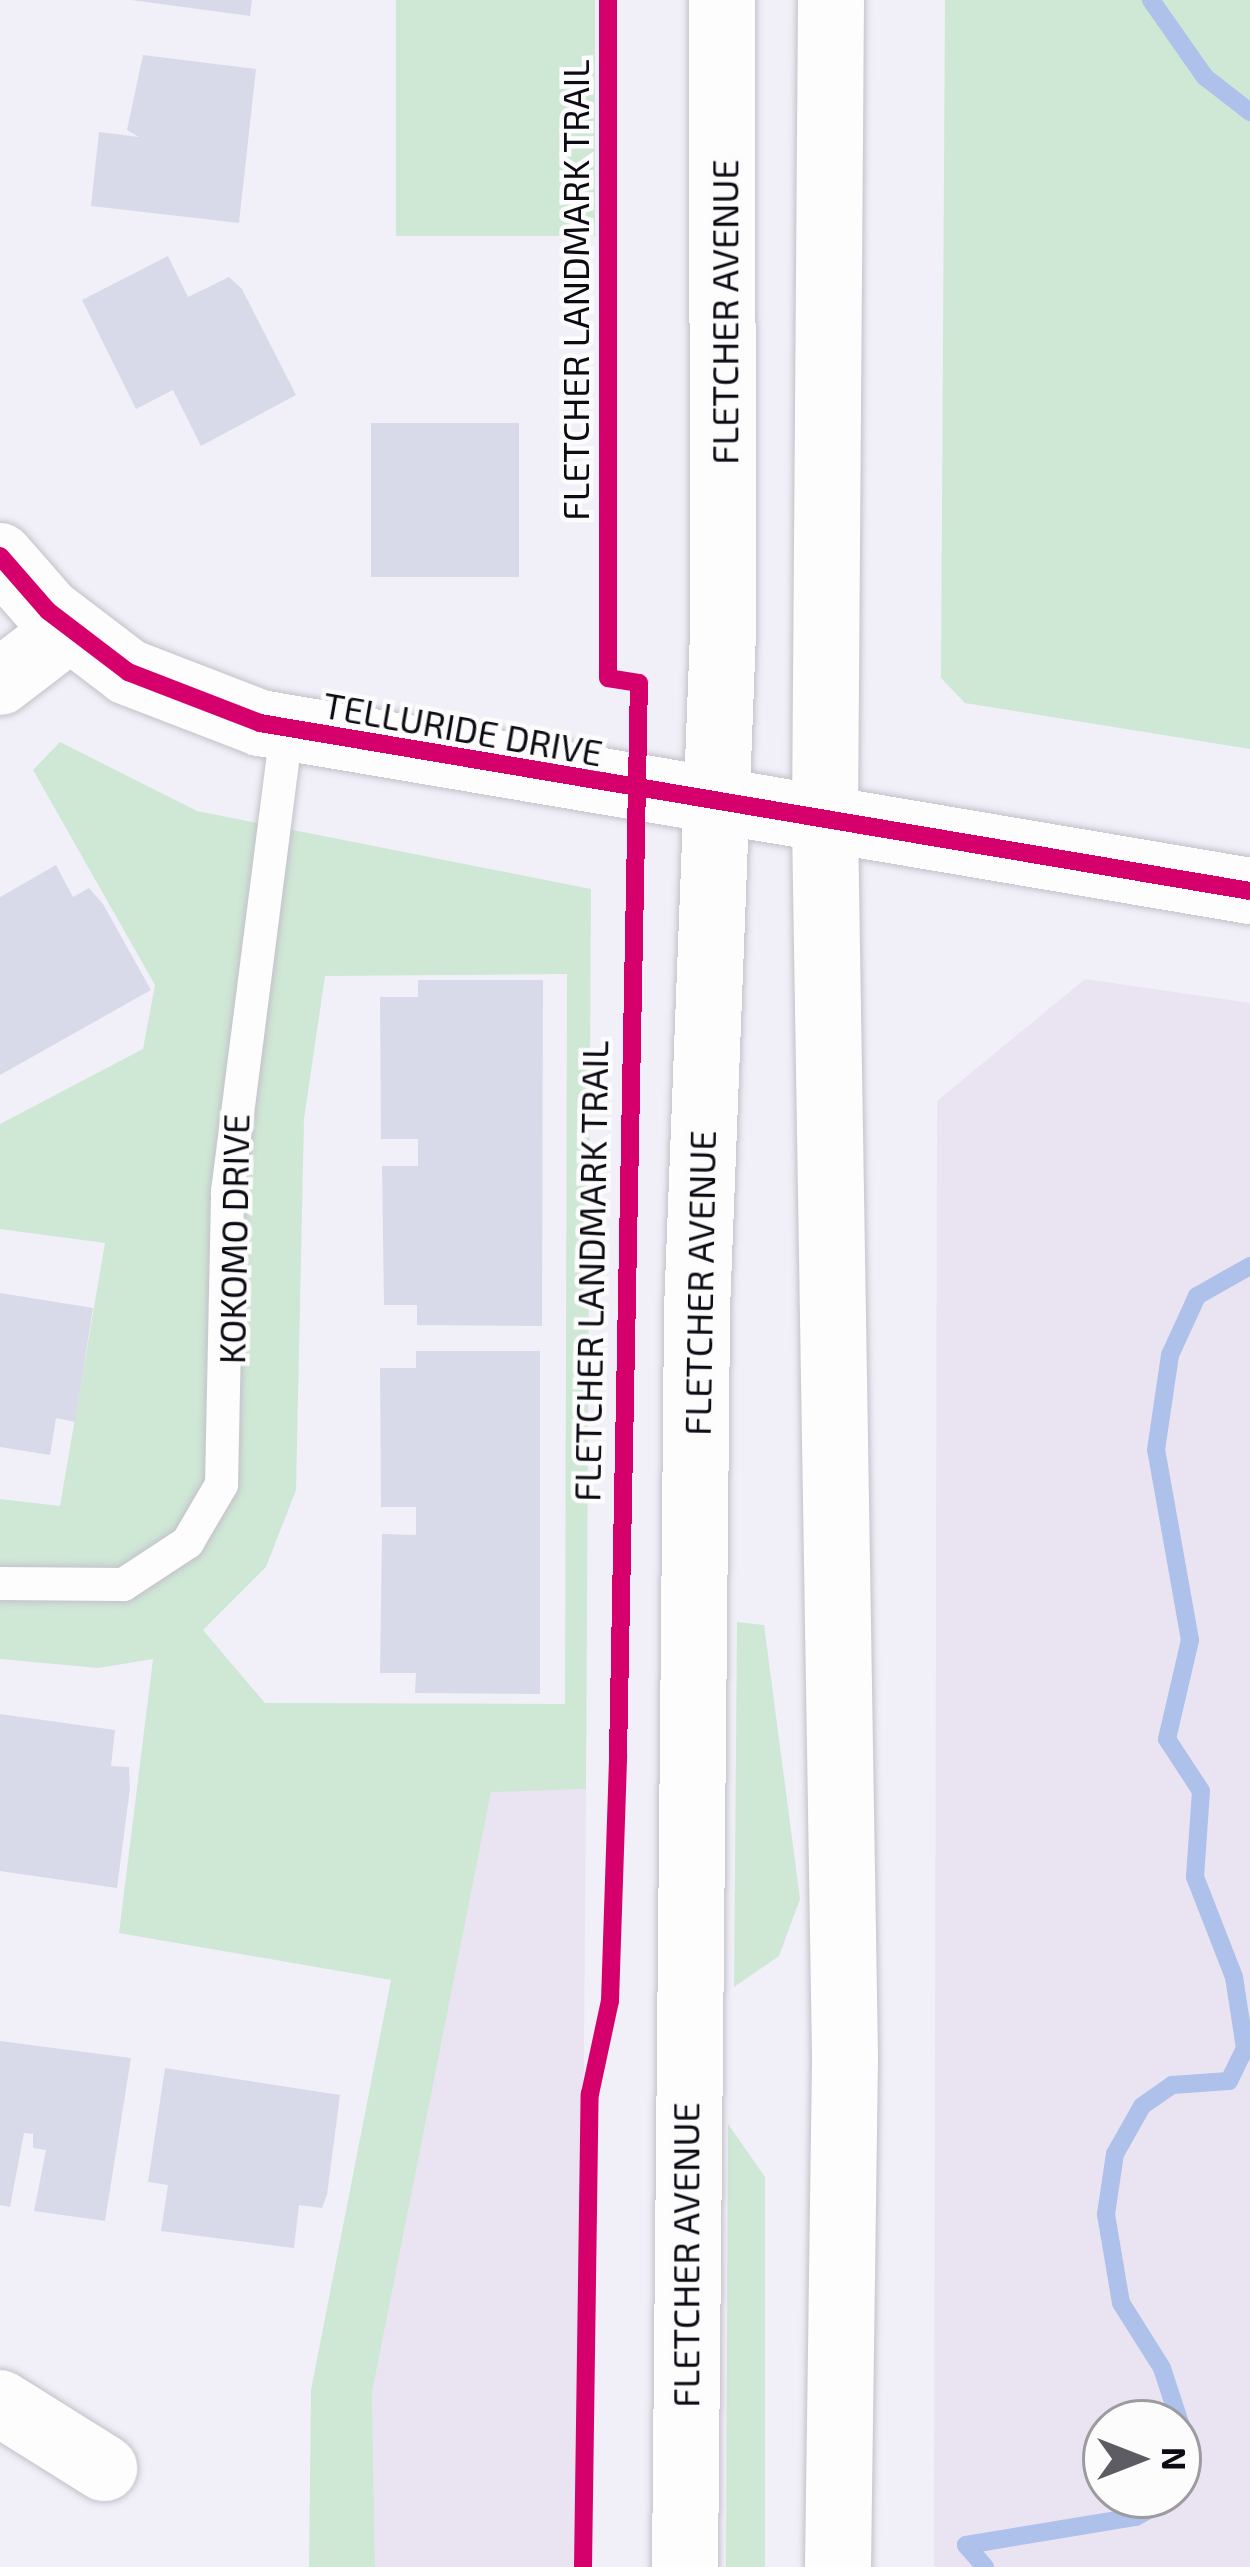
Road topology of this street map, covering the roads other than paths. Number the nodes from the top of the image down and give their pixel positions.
1 (722, 0) edge
2 (831, 0) edge
3 (0, 556) edge
4 (69, 629) junction
5 (0, 682) edge
6 (286, 729) junction
7 (716, 805) junction
8 (825, 824) junction
9 (1250, 891) edge
10 (0, 1583) edge
11 (0, 2403) edge
12 (104, 2468) dead end
13 (685, 2567) edge
14 (838, 2567) edge

1 - 7 main road, FLETCHER AVENUE
2 - 8 main road
3 - 4 main road, TELLURIDE DRIVE
4 - 5 main road
4 - 6 main road, TELLURIDE DRIVE
6 - 7 main road, TELLURIDE DRIVE
6 - 10 lane, KOKOMO DRIVE
7 - 8 main road, TELLURIDE DRIVE
7 - 13 main road, FLETCHER AVENUE
8 - 9 main road, TELLURIDE DRIVE
8 - 14 main road
11 - 12 main road

